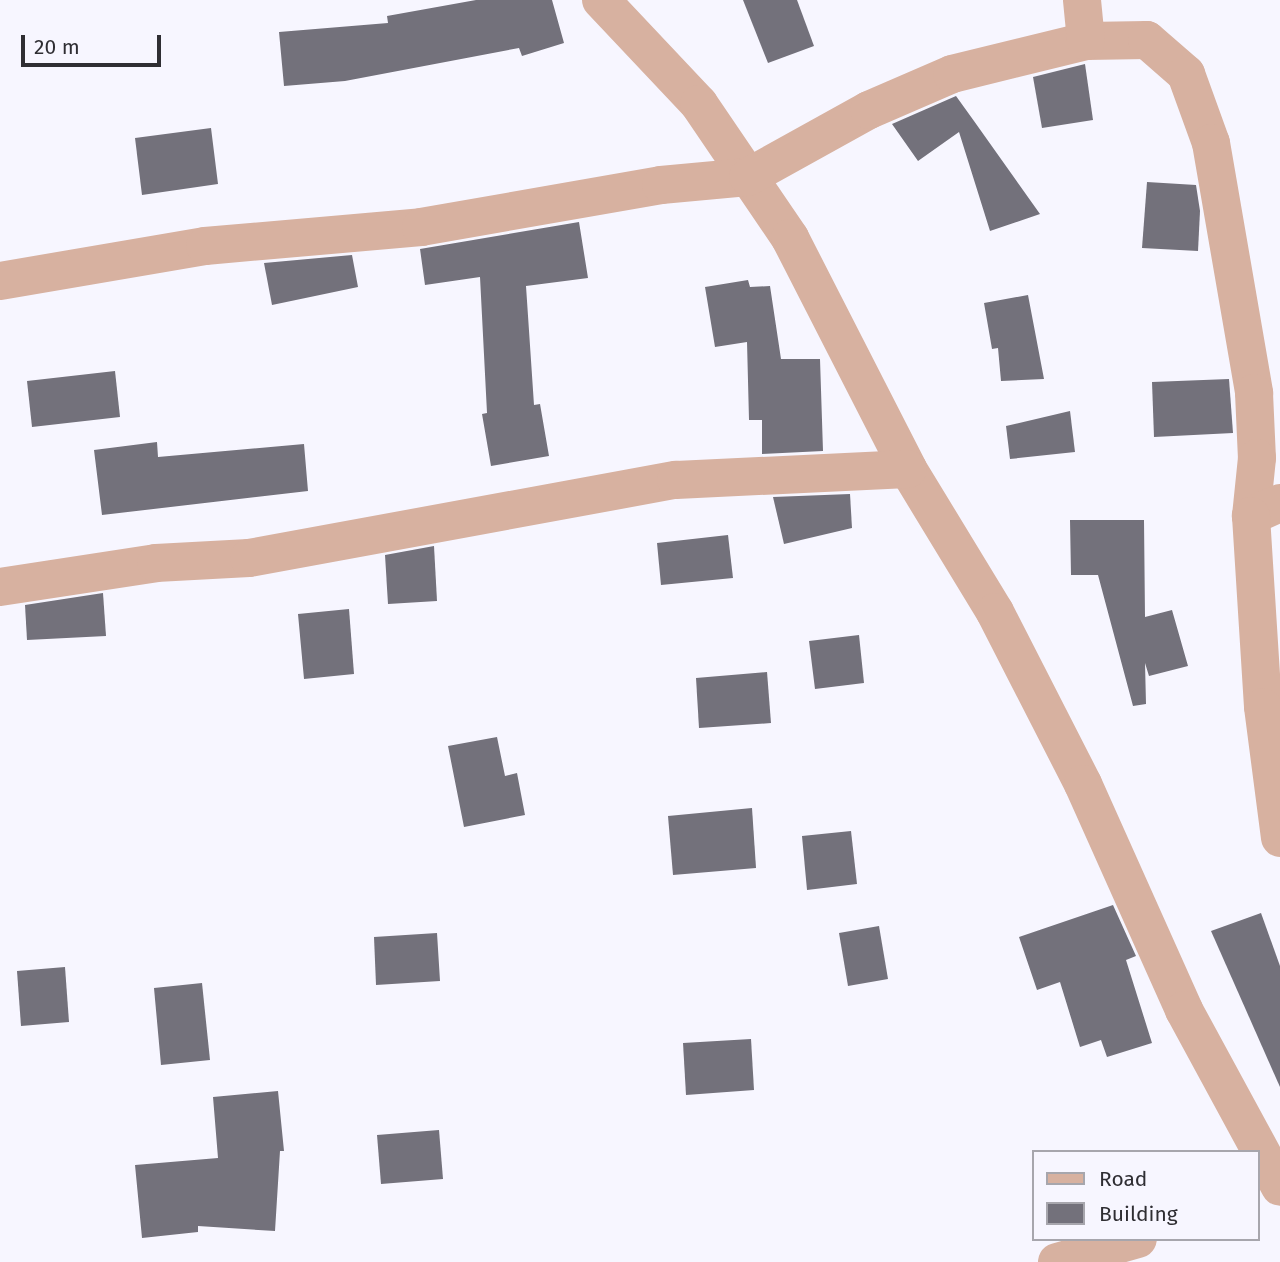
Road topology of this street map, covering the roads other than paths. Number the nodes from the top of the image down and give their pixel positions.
1 (601, 0) edge
2 (1082, 0) edge
3 (1086, 41) junction
4 (748, 177) junction
5 (0, 281) edge
6 (1245, 351) junction
7 (1280, 365) edge
8 (908, 469) junction
9 (1265, 509) edge
10 (0, 587) edge
11 (1280, 838) edge
12 (1280, 1188) edge
13 (1280, 1201) edge
14 (1259, 1206) edge
15 (1131, 1241) edge
16 (1058, 1262) edge

1 - 4 street
2 - 3 street
3 - 4 street
3 - 6 street
4 - 5 street
4 - 8 street
6 - 7 street
6 - 9 street
8 - 10 street
8 - 12 street
9 - 11 street
13 - 14 street
15 - 16 street

